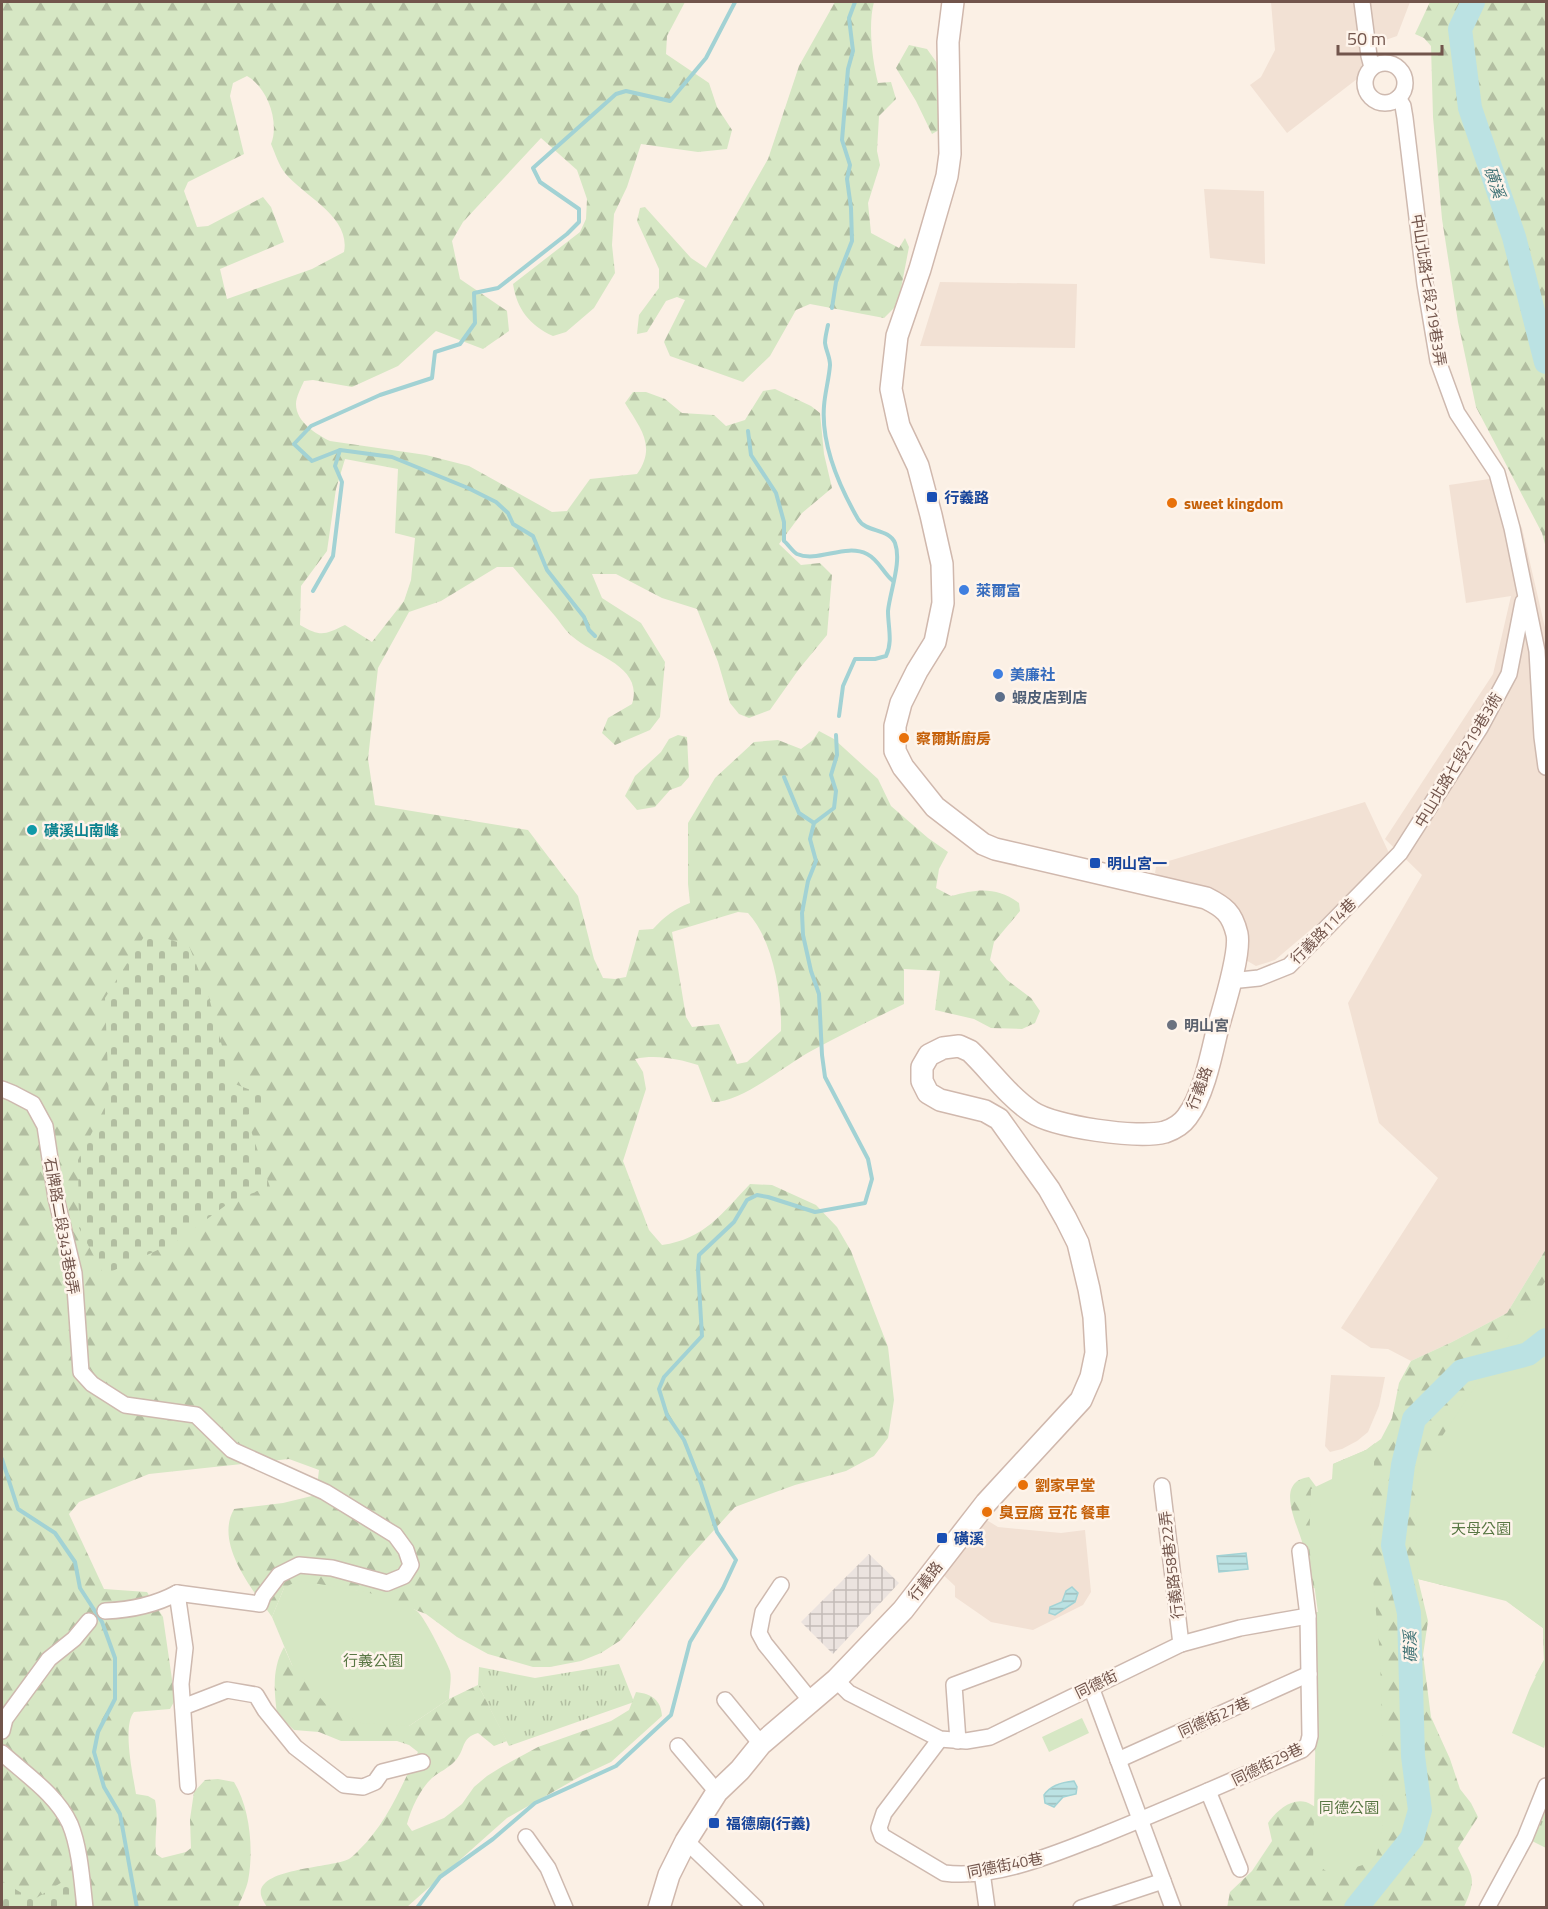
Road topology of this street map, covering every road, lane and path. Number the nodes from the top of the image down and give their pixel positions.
1 (953, 2) edge
2 (1362, 2) edge
3 (1379, 65) junction
4 (1391, 100) junction
5 (1525, 593) junction
6 (1546, 767) edge
7 (1400, 853) joint
8 (1230, 981) junction
9 (2, 1089) edge
10 (1162, 1486) dead end
11 (1300, 1551) dead end
12 (781, 1585) dead end
13 (177, 1593) junction
14 (105, 1611) dead end
15 (1308, 1616) junction
16 (89, 1621) dead end
17 (1181, 1644) junction
18 (1013, 1663) dead end
19 (1309, 1674) junction
20 (836, 1680) junction
21 (1091, 1686) junction
22 (725, 1700) dead end
23 (811, 1701) junction
24 (183, 1707) junction
25 (2, 1731) edge
26 (940, 1739) junction
27 (958, 1741) junction
28 (761, 1744) junction
29 (678, 1746) dead end
30 (2, 1753) edge
31 (1118, 1760) junction
32 (422, 1762) dead end
33 (188, 1786) dead end
34 (1546, 1786) edge
35 (1208, 1791) junction
36 (717, 1792) junction
37 (1141, 1820) junction
38 (526, 1837) dead end
39 (686, 1841) junction
40 (1240, 1869) dead end
41 (982, 1872) junction
42 (1163, 1881) junction
43 (85, 1908) edge
44 (565, 1908) edge
45 (659, 1908) edge
46 (756, 1908) edge
47 (987, 1908) edge
48 (1081, 1908) edge
49 (1173, 1908) edge
50 (1486, 1908) edge

1 - 8 street, 行義路
2 - 3 street
3 - 4 street
3 - 4 street
4 - 5 street, 中山北路七段219巷3弄
5 - 6 street, 中山北路七段219巷3弄
5 - 7 street, 中山北路七段219巷3衖
7 - 8 street, 行義路114巷
8 - 20 street, 行義路
9 - 13 street, 石牌路二段343巷8弄
10 - 17 street, 行義路58巷22弄
11 - 15 street
12 - 23 street
13 - 14 street, 石牌路二段343巷8弄
13 - 24 street
15 - 17 street, 同德街
15 - 19 street, 同德街29巷
16 - 25 street
17 - 21 street, 同德街
18 - 27 street
19 - 31 street, 同德街27巷
19 - 35 street, 同德街29巷
20 - 23 street, 行義路
20 - 26 street, 同德街
21 - 27 street, 同德街
21 - 31 street
22 - 28 street
23 - 28 street, 行義路
24 - 32 street
24 - 33 street
26 - 27 street, 同德街
26 - 41 street, 同德街40巷
28 - 36 street, 行義路
29 - 36 street
30 - 43 street
31 - 37 street
34 - 50 street
35 - 37 street, 同德街29巷
35 - 40 street
36 - 39 street, 行義路
37 - 41 street, 同德街40巷
37 - 42 street
38 - 44 street
39 - 45 street, 行義路
39 - 46 street
41 - 47 street
42 - 48 street
42 - 49 street

